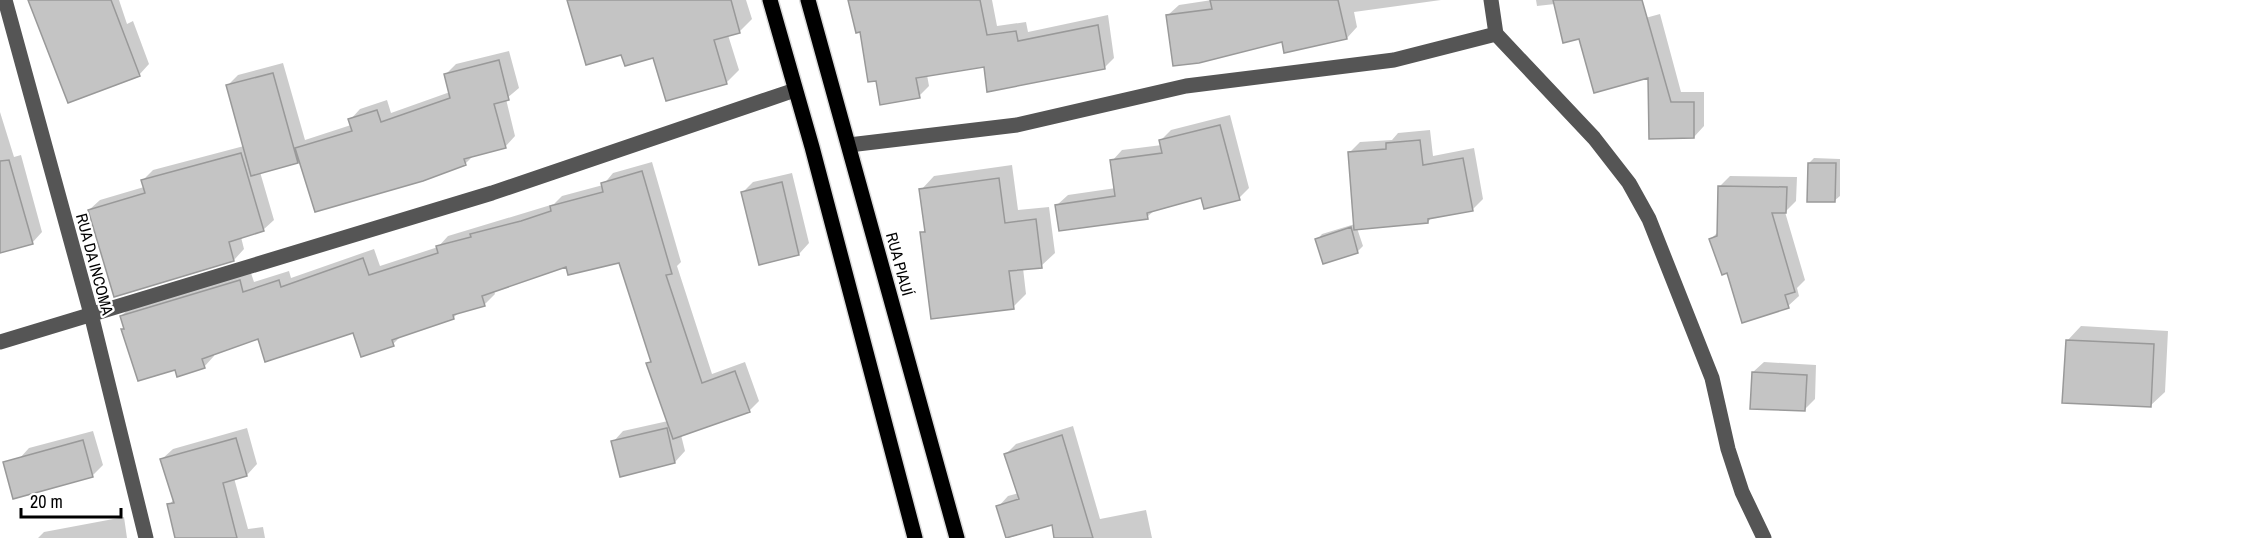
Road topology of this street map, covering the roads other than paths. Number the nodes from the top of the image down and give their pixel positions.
1 (5, 0) edge
2 (770, 0) edge
3 (808, 0) edge
4 (1491, 0) edge
5 (1496, 34) junction
6 (795, 90) junction
7 (849, 145) junction
8 (91, 314) junction
9 (0, 342) edge
10 (146, 538) edge
11 (915, 538) edge
12 (957, 538) edge
13 (1764, 538) edge

1 - 8 street, RUA DA INCOMA
2 - 6 main road
3 - 7 main road, RUA PIAUÍ
4 - 5 street
5 - 7 street
5 - 13 street
6 - 8 street
6 - 11 main road
7 - 12 main road, RUA PIAUÍ
8 - 9 street
8 - 10 street, RUA DA INCOMA

